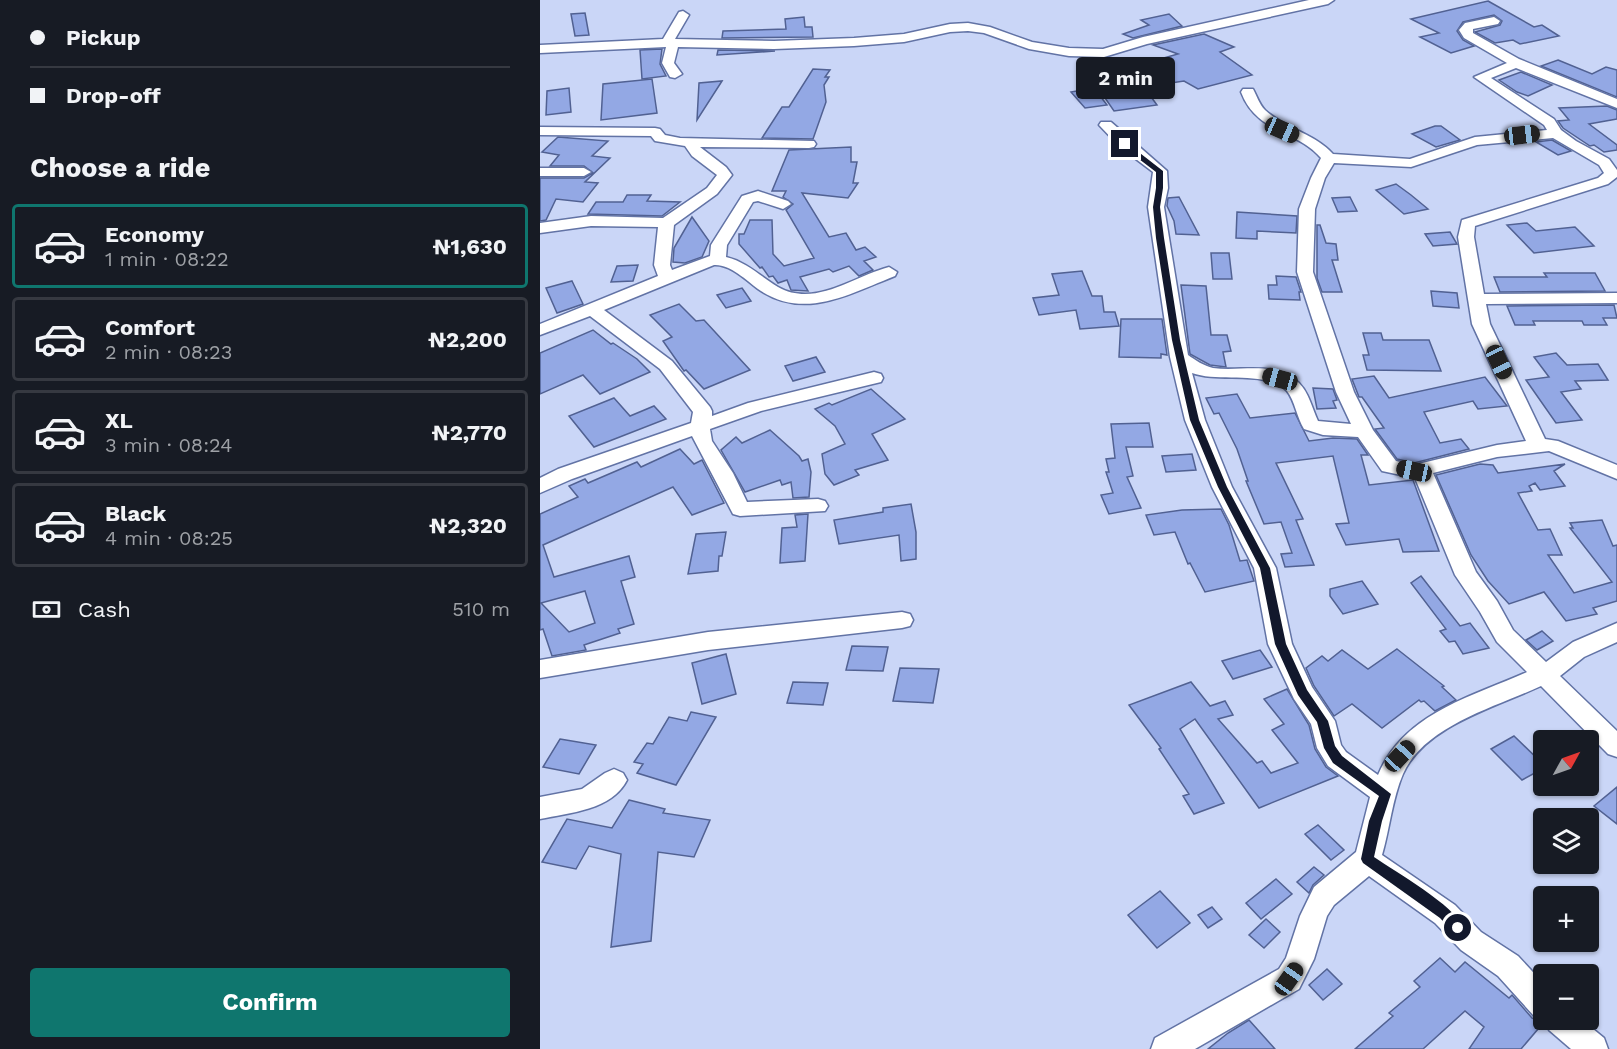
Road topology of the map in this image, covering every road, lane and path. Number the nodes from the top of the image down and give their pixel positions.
1 (1328, 0) edge
2 (683, 15) dead end
3 (1494, 21) dead end
4 (670, 43) junction
5 (540, 49) edge
6 (1514, 62) junction
7 (675, 74) dead end
8 (1248, 92) dead end
9 (1617, 104) edge
10 (1106, 125) dead end
11 (540, 131) edge
12 (1556, 133) junction
13 (690, 142) junction
14 (809, 144) dead end
15 (1329, 158) junction
16 (540, 172) edge
17 (584, 172) dead end
18 (1614, 175) edge
19 (783, 204) dead end
20 (666, 223) junction
21 (540, 228) edge
22 (718, 260) junction
23 (889, 273) dead end
24 (667, 278) junction
25 (1617, 298) edge
26 (1476, 299) junction
27 (592, 309) junction
28 (540, 330) edge
29 (1179, 357) junction
30 (874, 378) dead end
31 (700, 426) junction
32 (1364, 431) junction
33 (1538, 446) junction
34 (1414, 471) junction
35 (1617, 472) edge
36 (540, 486) edge
37 (818, 506) dead end
38 (902, 620) dead end
39 (1617, 632) edge
40 (540, 669) edge
41 (1544, 674) junction
42 (1617, 747) edge
43 (614, 780) dead end
44 (1385, 794) junction
45 (540, 808) edge
46 (1367, 859) junction
47 (1533, 994) edge
48 (1571, 1030) edge
49 (1166, 1049) edge
50 (1593, 1049) edge

1 - 4 street
2 - 4 street
3 - 6 street
4 - 5 street
4 - 7 street
6 - 9 street
6 - 12 street
8 - 15 street
10 - 29 street
11 - 13 street
12 - 15 street
12 - 18 street
13 - 14 street
13 - 20 street
15 - 32 street
16 - 17 street
18 - 26 street
19 - 22 street
20 - 21 street
20 - 24 street
22 - 23 street
22 - 24 street
24 - 27 street
25 - 26 street
26 - 33 street
27 - 28 street
27 - 31 street
29 - 32 street
29 - 44 street
30 - 31 street
31 - 36 street
31 - 37 street
32 - 34 street
33 - 34 street
33 - 35 street
34 - 41 street
38 - 40 street
39 - 41 street
41 - 42 street
41 - 44 street
43 - 45 street
44 - 46 street
46 - 47 street
46 - 49 street
48 - 50 street

